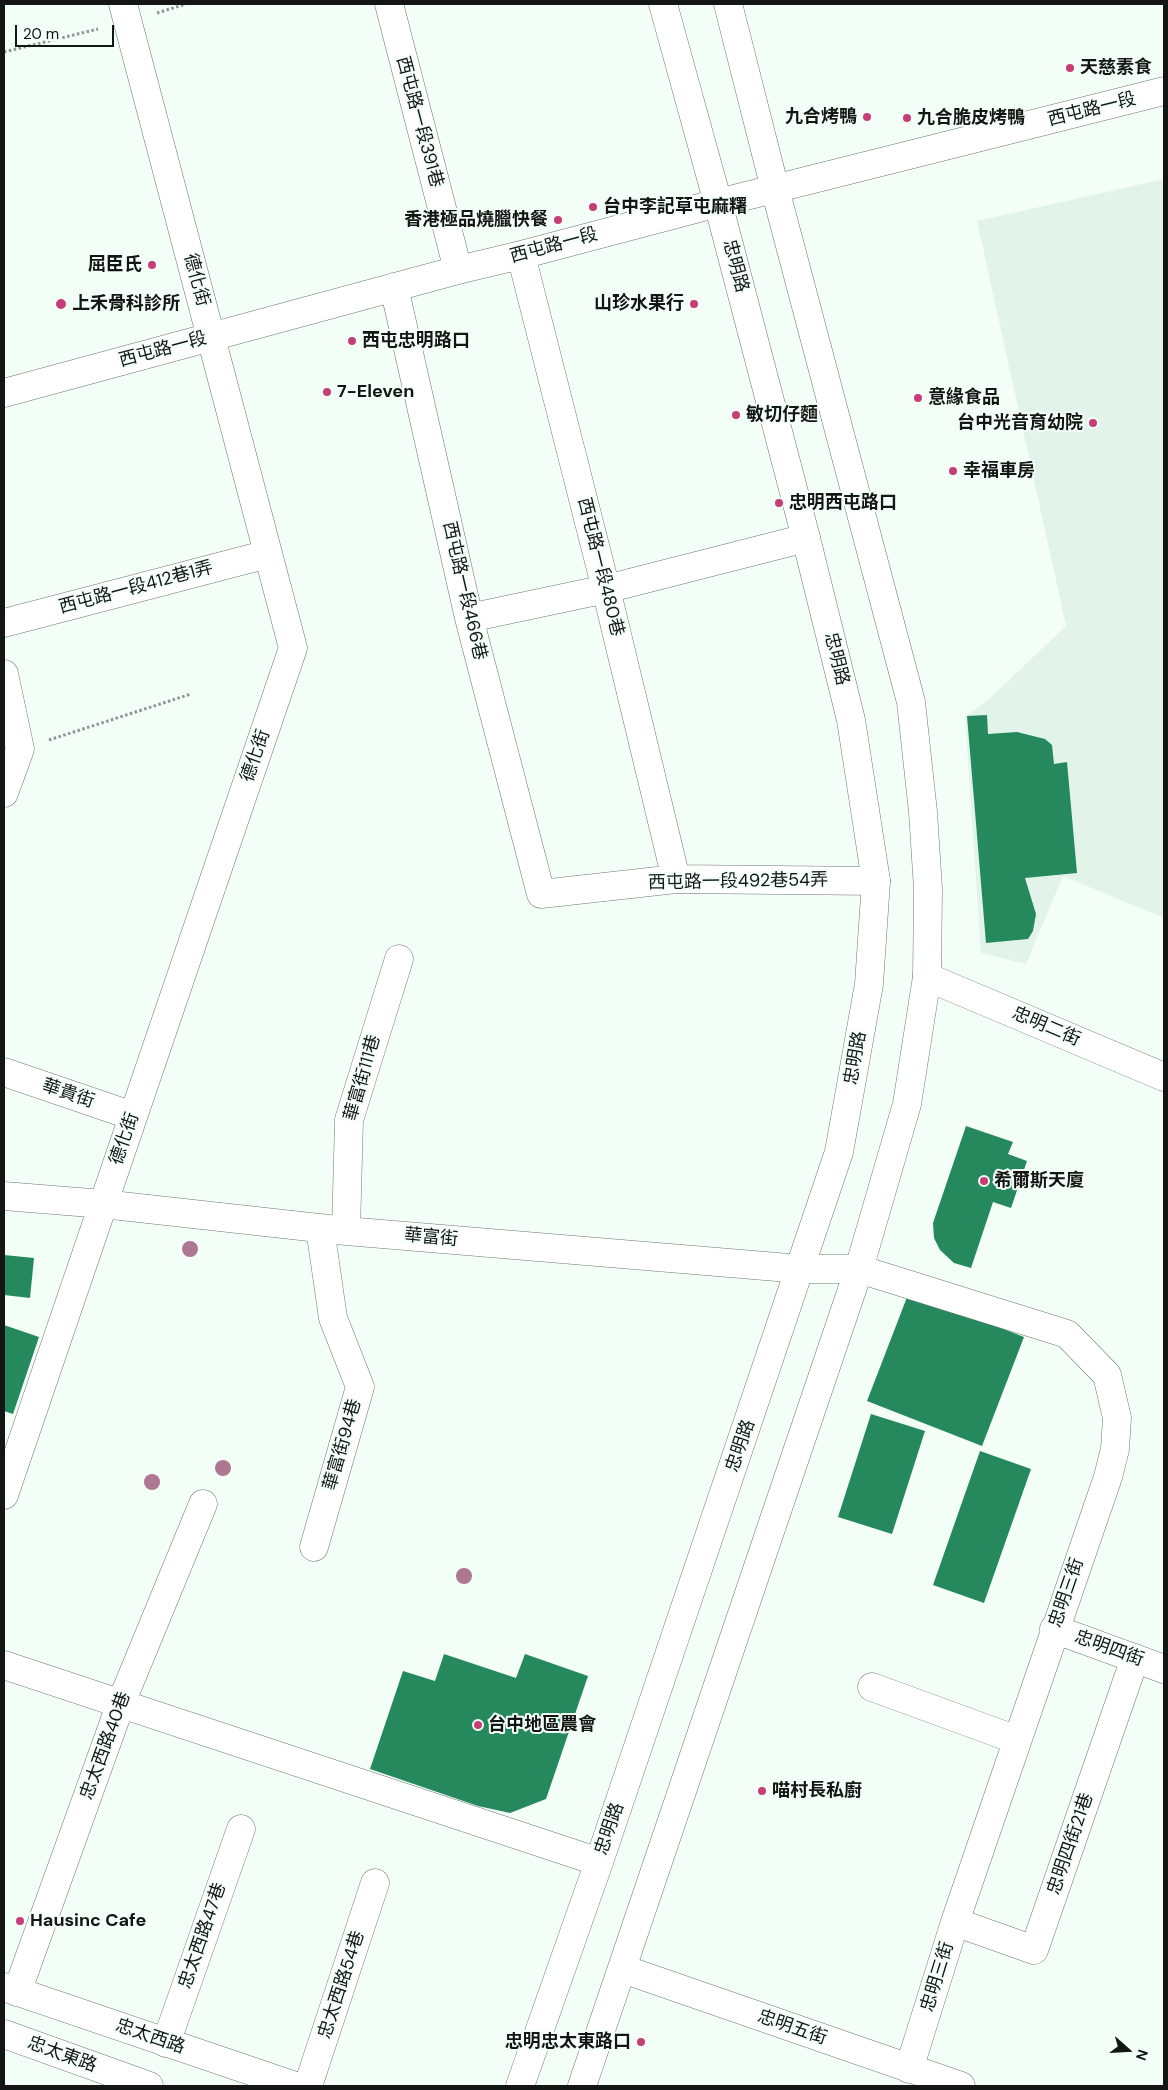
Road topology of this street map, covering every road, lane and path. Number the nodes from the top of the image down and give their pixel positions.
1 (389, 4) edge
2 (662, 4) edge
3 (728, 4) edge
4 (125, 13) edge
5 (4, 52) edge
6 (1164, 92) edge
7 (775, 190) junction
8 (718, 203) junction
9 (521, 255) junction
10 (458, 270) junction
11 (394, 287) junction
12 (212, 337) junction
13 (4, 393) edge
14 (806, 538) junction
15 (268, 554) junction
16 (606, 589) junction
17 (470, 618) junction
18 (4, 623) edge
19 (4, 674) edge
20 (191, 694) dead end
21 (20, 749) junction
22 (4, 793) edge
23 (676, 879) junction
24 (876, 881) junction
25 (541, 894) joint
26 (399, 959) dead end
27 (927, 977) junction
28 (4, 1072) edge
29 (1164, 1077) edge
30 (133, 1116) junction
31 (4, 1196) edge
32 (103, 1204) junction
33 (320, 1228) junction
34 (346, 1231) junction
35 (801, 1269) junction
36 (859, 1269) junction
37 (4, 1495) edge
38 (202, 1504) dead end
39 (314, 1546) dead end
40 (1054, 1629) junction
41 (1136, 1658) junction
42 (4, 1664) edge
43 (1164, 1669) edge
44 (872, 1687) dead end
45 (121, 1704) junction
46 (1017, 1740) junction
47 (241, 1829) dead end
48 (599, 1862) junction
49 (375, 1883) dead end
50 (955, 1922) junction
51 (622, 1969) junction
52 (10, 1990) edge
53 (4, 2034) edge
54 (166, 2043) junction
55 (909, 2069) junction
56 (150, 2086) edge
57 (296, 2086) edge
58 (308, 2086) edge
59 (520, 2086) edge
60 (582, 2086) edge
61 (962, 2086) edge

1 - 10 street, 西屯路一段391巷
2 - 8 street, 忠明路
3 - 7 street
4 - 5 path
4 - 12 street, 德化街
6 - 7 street, 西屯路一段
7 - 8 street, 西屯路一段
7 - 27 street
8 - 9 street, 西屯路一段
8 - 14 street, 忠明路
9 - 10 street, 西屯路一段
9 - 16 street, 西屯路一段480巷
10 - 11 street, 西屯路一段
11 - 12 street, 西屯路一段
11 - 17 street, 西屯路一段466巷
12 - 13 street, 西屯路一段
12 - 15 street, 德化街
14 - 16 street
14 - 24 street, 忠明路
15 - 18 street, 西屯路一段412巷1弄
15 - 30 street, 德化街
16 - 17 street
16 - 23 street, 西屯路一段480巷
17 - 25 street, 西屯路一段466巷
19 - 21 street
20 - 21 path
21 - 22 street
23 - 24 street, 西屯路一段492巷54弄
23 - 25 street, 西屯路一段492巷54弄
24 - 35 street, 忠明路
26 - 34 street, 華富街111巷
27 - 29 street, 忠明二街
27 - 36 street
28 - 30 street, 華貴街
30 - 32 street, 德化街
31 - 32 street, 華富街
32 - 33 street, 華富街
32 - 37 street, 德化街
33 - 34 street, 華富街
33 - 39 street, 華富街94巷
34 - 35 street, 華富街
35 - 36 street, 華富街
35 - 48 street, 忠明路
36 - 40 street, 忠明三街
36 - 51 street
38 - 45 street, 忠太西路40巷
40 - 41 street, 忠明四街
40 - 46 street, 忠明三街
41 - 43 street, 忠明四街
41 - 50 street, 忠明四街21巷
42 - 45 street
44 - 46 street
45 - 48 street
45 - 52 street, 忠太西路40巷
46 - 50 street, 忠明三街
47 - 54 street, 忠太西路47巷
48 - 59 street, 忠明路
49 - 58 street, 忠太西路54巷
50 - 55 street, 忠明三街
51 - 55 street, 忠明五街
51 - 60 street
52 - 54 street, 忠太西路
53 - 56 street, 忠太東路
54 - 57 street, 忠太西路
55 - 61 street, 忠明五街

